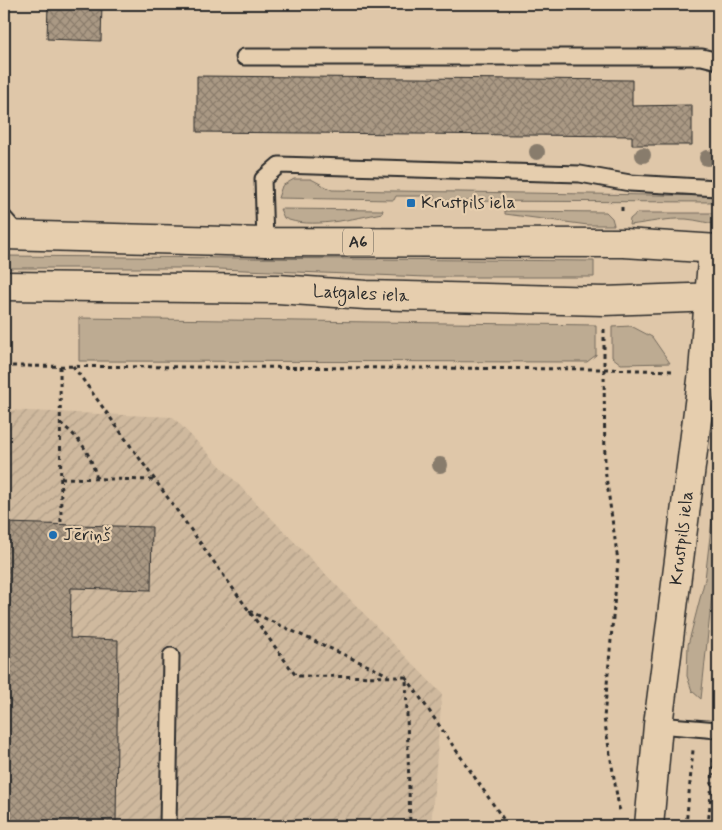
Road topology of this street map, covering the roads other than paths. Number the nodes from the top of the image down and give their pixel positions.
1 (244, 57) dead end
2 (718, 61) edge
3 (718, 188) edge
4 (9, 230) edge
5 (265, 242) junction
6 (715, 249) edge
7 (4, 286) edge
8 (714, 297) edge
9 (171, 656) dead end
10 (658, 725) junction
11 (717, 730) edge
12 (168, 826) edge
13 (649, 826) edge

1 - 2 lane
3 - 5 lane
4 - 5 main road, A6
5 - 6 main road, A6
6 - 8 main road, Krustpils iela
7 - 8 main road, Latgales iela
8 - 10 main road, Krustpils iela
9 - 12 lane
10 - 11 lane
10 - 13 main road, Krustpils iela

